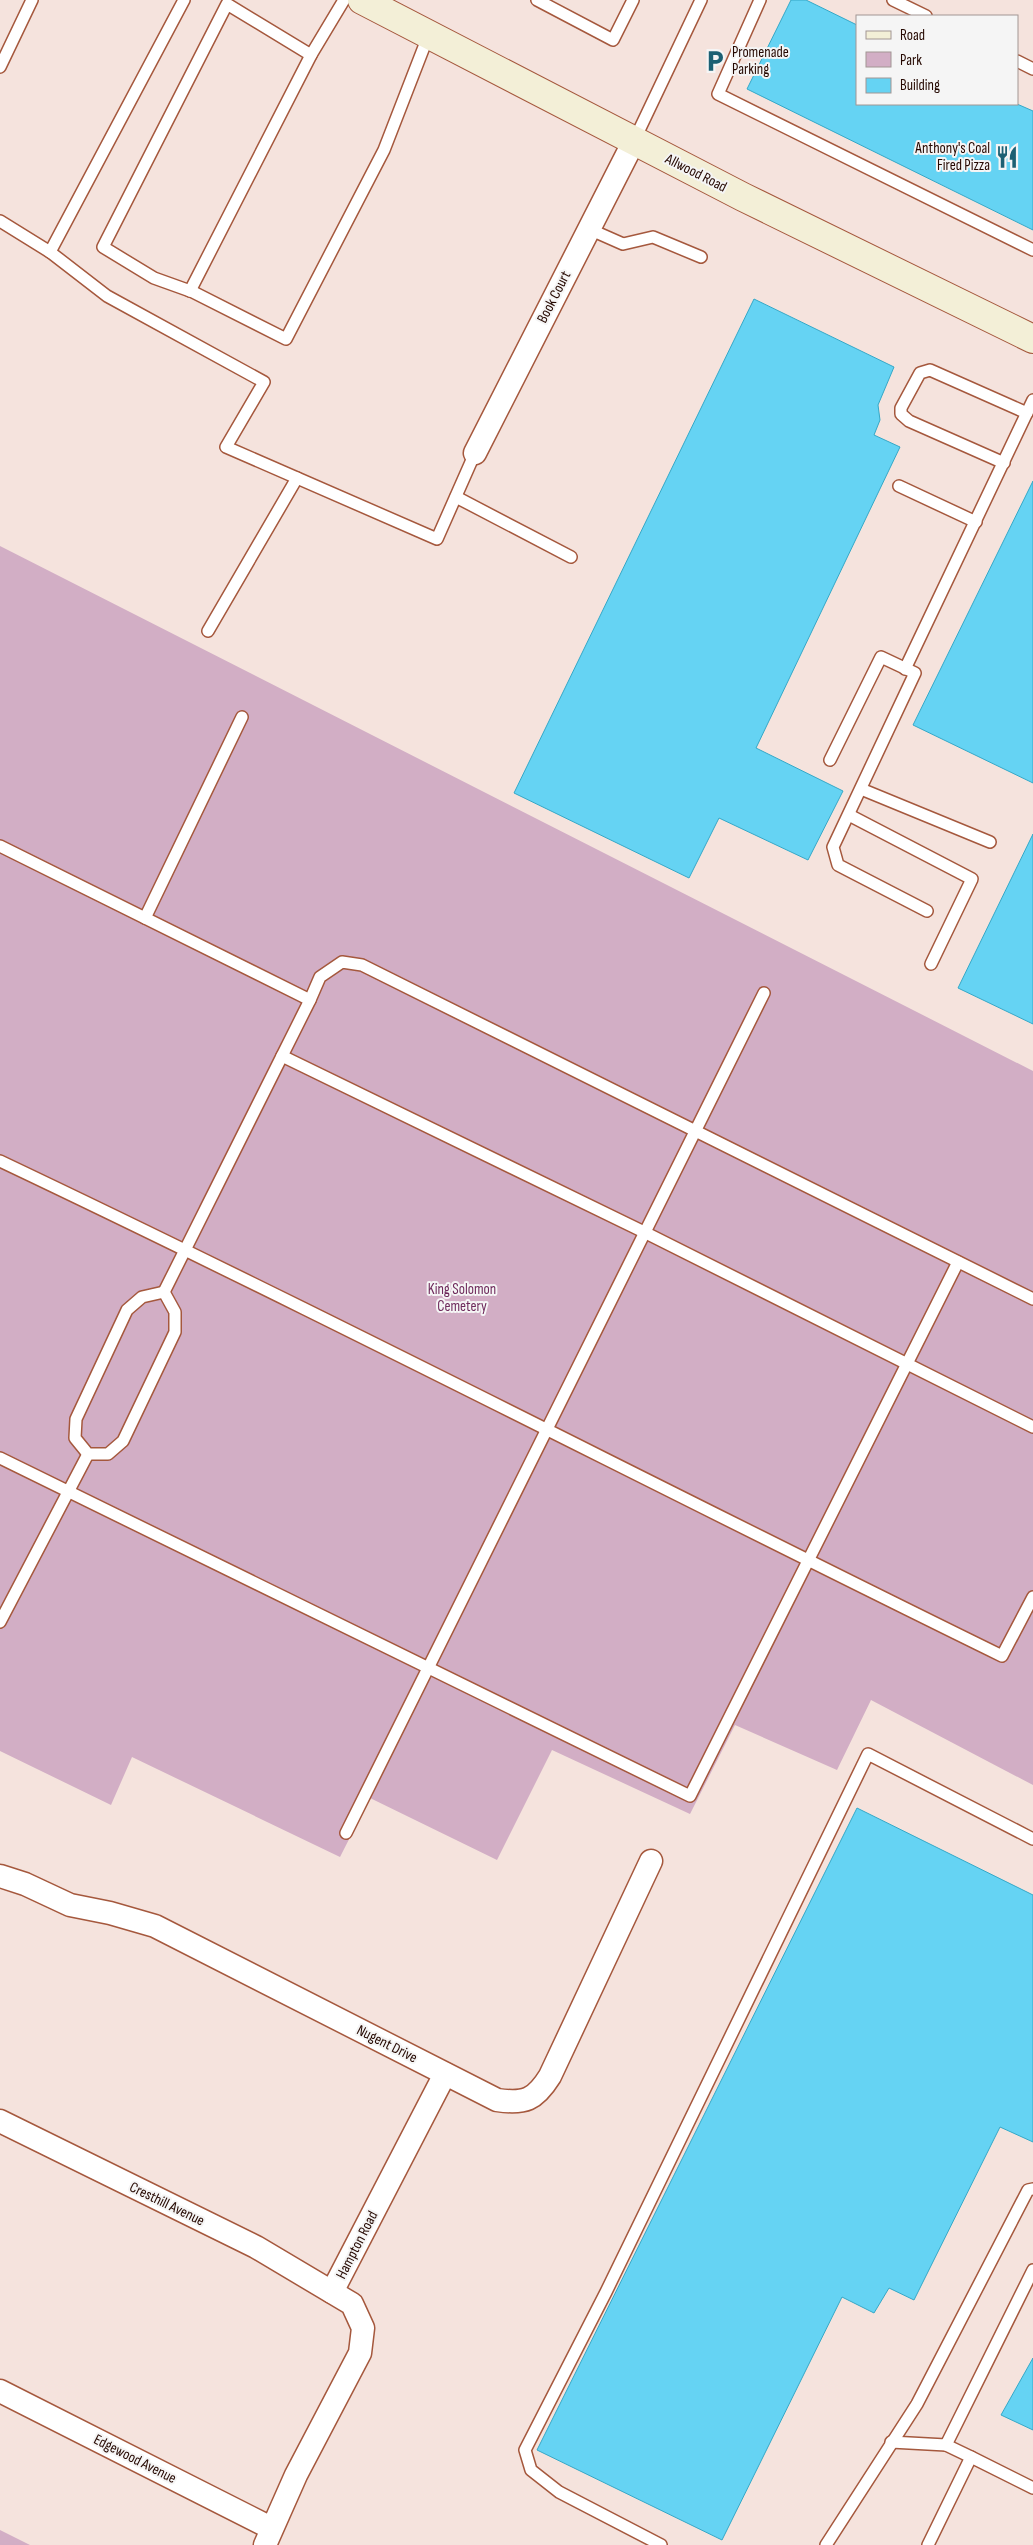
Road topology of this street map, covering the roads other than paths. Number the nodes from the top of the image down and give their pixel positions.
1 (32, 0) edge
2 (184, 0) edge
3 (344, 0) edge
4 (362, 0) edge
5 (537, 0) edge
6 (633, 0) edge
7 (701, 0) edge
8 (760, 0) edge
9 (893, 0) edge
10 (924, 15) edge
11 (429, 34) junction
12 (311, 55) junction
13 (1018, 62) edge
14 (0, 67) edge
15 (1033, 69) edge
16 (634, 140) junction
17 (0, 221) edge
18 (589, 229) junction
19 (1033, 250) edge
20 (50, 252) junction
21 (701, 257) dead end
22 (190, 291) junction
23 (1033, 339) edge
24 (1033, 400) edge
25 (1027, 413) junction
26 (475, 453) joint
27 (1004, 463) junction
28 (297, 478) junction
29 (899, 486) dead end
30 (456, 497) junction
31 (976, 522) junction
32 (571, 557) dead end
33 (208, 632) dead end
34 (905, 669) junction
35 (242, 717) dead end
36 (830, 760) dead end
37 (861, 789) junction
38 (849, 815) junction
39 (990, 842) dead end
40 (0, 846) edge
41 (927, 911) dead end
42 (145, 918) junction
43 (931, 964) dead end
44 (764, 993) dead end
45 (310, 1000) junction
46 (282, 1056) junction
47 (694, 1130) junction
48 (0, 1161) edge
49 (644, 1232) junction
50 (186, 1249) junction
51 (958, 1262) junction
52 (164, 1292) junction
53 (1033, 1299) edge
54 (907, 1364) junction
55 (1033, 1427) edge
56 (545, 1430) junction
57 (88, 1454) junction
58 (0, 1458) edge
59 (67, 1491) junction
60 (808, 1561) junction
61 (1033, 1597) edge
62 (0, 1622) edge
63 (428, 1668) junction
64 (346, 1833) dead end
65 (1033, 1839) edge
66 (651, 1861) dead end
67 (0, 1876) edge
68 (445, 2074) junction
69 (0, 2121) edge
70 (1033, 2189) edge
71 (1033, 2270) edge
72 (332, 2292) junction
73 (0, 2390) edge
74 (892, 2442) junction
75 (946, 2445) junction
76 (971, 2457) junction
77 (1033, 2488) edge
78 (268, 2537) edge
79 (661, 2545) edge
80 (826, 2545) edge
81 (928, 2545) edge

1 - 14 lane
2 - 20 lane
3 - 12 lane
4 - 11 main road, Allwood Road
5 - 6 lane
7 - 16 lane
8 - 19 lane
9 - 10 lane
11 - 16 main road, Allwood Road
11 - 22 lane
12 - 22 lane
12 - 22 lane
13 - 15 lane
16 - 18 street, Book Court
16 - 23 main road, Allwood Road
17 - 20 lane
18 - 21 lane
18 - 26 street, Book Court
20 - 28 lane
24 - 25 lane
25 - 27 lane
25 - 27 lane
26 - 30 lane
27 - 31 lane
28 - 30 lane
28 - 33 lane
29 - 31 lane
30 - 32 lane
31 - 34 lane
34 - 36 lane
34 - 37 lane
35 - 42 lane
37 - 38 lane
37 - 39 lane
38 - 41 lane
38 - 43 lane
40 - 42 lane
42 - 45 lane
44 - 47 lane
45 - 46 lane
45 - 47 lane
46 - 49 lane
46 - 50 lane
47 - 49 lane
47 - 51 lane
48 - 50 lane
49 - 54 lane
49 - 56 lane
50 - 52 lane
50 - 56 lane
51 - 53 lane
51 - 54 lane
52 - 57 lane
52 - 57 lane
54 - 55 lane
54 - 60 lane
56 - 60 lane
56 - 63 lane
57 - 59 lane
58 - 59 lane
59 - 62 lane
59 - 63 lane
60 - 61 lane
60 - 63 lane
63 - 64 lane
65 - 79 lane
66 - 68 street, Nugent Drive
67 - 68 street, Nugent Drive
68 - 72 street, Hampton Road
69 - 72 street, Cresthill Avenue
70 - 74 lane
71 - 75 lane
72 - 78 street, Hampton Road
73 - 78 street, Edgewood Avenue
74 - 75 lane
74 - 80 lane
75 - 76 lane
76 - 77 lane
76 - 81 lane

